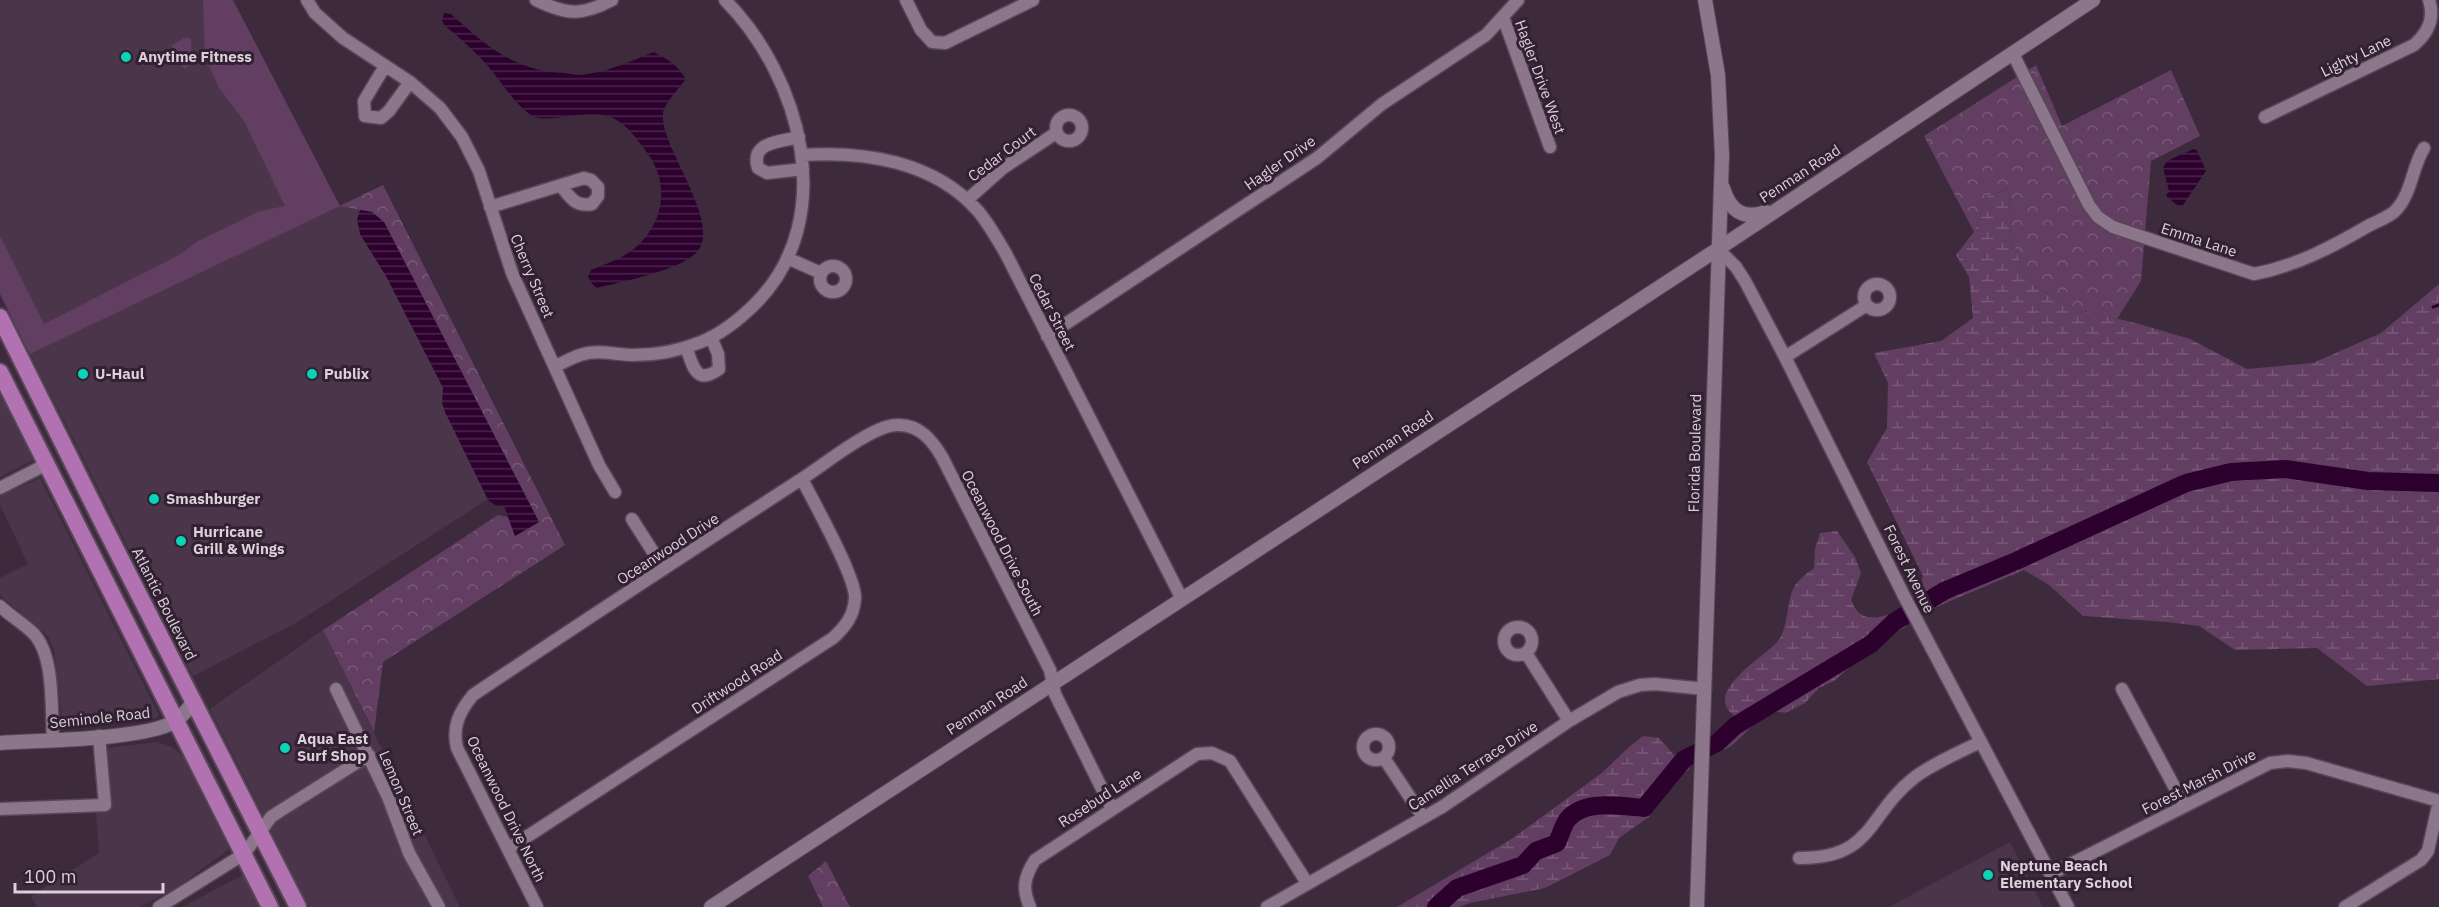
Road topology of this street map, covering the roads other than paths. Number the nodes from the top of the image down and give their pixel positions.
1 (307, 0) edge
2 (536, 0) edge
3 (612, 0) edge
4 (725, 0) edge
5 (906, 0) edge
6 (1033, 0) edge
7 (1518, 0) edge
8 (1705, 0) edge
9 (2092, 0) edge
10 (2429, 0) edge
11 (1503, 17) junction
12 (2013, 54) junction
13 (385, 66) junction
14 (410, 82) junction
15 (2265, 117) dead end
16 (1056, 133) dead end
17 (799, 137) junction
18 (1550, 147) dead end
19 (2424, 148) dead end
20 (802, 155) junction
21 (803, 169) junction
22 (1721, 184) junction
23 (561, 186) dead end
24 (967, 200) junction
25 (490, 207) junction
26 (1780, 208) junction
27 (1718, 249) junction
28 (787, 258) junction
29 (821, 273) dead end
30 (1867, 304) dead end
31 (0, 317) edge
32 (1047, 336) junction
33 (711, 337) junction
34 (686, 347) junction
35 (1785, 357) junction
36 (555, 366) junction
37 (0, 372) edge
38 (14, 399) junction
39 (911, 427) joint
40 (69, 454) junction
41 (47, 464) junction
42 (802, 479) junction
43 (0, 488) edge
44 (615, 492) dead end
45 (632, 519) dead end
46 (102, 522) junction
47 (664, 569) junction
48 (1182, 599) junction
49 (0, 606) edge
50 (5, 618) edge
51 (1526, 653) dead end
52 (1054, 683) junction
53 (1705, 688) junction
54 (336, 689) dead end
55 (2122, 689) dead end
56 (194, 702) junction
57 (176, 721) junction
58 (1569, 721) junction
59 (456, 723) joint
60 (99, 736) junction
61 (53, 739) junction
62 (1980, 742) junction
63 (0, 743) edge
64 (369, 755) junction
65 (1384, 758) dead end
66 (2439, 801) edge
67 (2184, 806) junction
68 (1112, 808) junction
69 (0, 809) edge
70 (1423, 817) junction
71 (260, 831) junction
72 (508, 849) junction
73 (244, 855) junction
74 (1799, 858) dead end
75 (2051, 874) junction
76 (1307, 883) junction
77 (159, 907) edge
78 (270, 907) edge
79 (298, 907) edge
80 (439, 907) edge
81 (537, 907) edge
82 (711, 907) edge
83 (1030, 907) edge
84 (1267, 907) edge
85 (1697, 907) edge
86 (2068, 907) edge
87 (2346, 907) edge

1 - 13 street, Cherry Street
2 - 3 street
4 - 17 street
5 - 6 street
7 - 11 street, Hagler Drive
8 - 22 street, Florida Boulevard
9 - 12 street, Penman Road
10 - 15 street, Lighty Lane
11 - 18 street, Hagler Drive West
11 - 32 street, Hagler Drive
12 - 19 street, Emma Lane
12 - 26 street, Penman Road
13 - 14 street, Cherry Street
13 - 14 street
14 - 25 street, Cherry Street
16 - 24 street, Cedar Court
17 - 20 street
17 - 21 street
20 - 21 street
20 - 24 street, Cedar Street
21 - 28 street
22 - 26 street
22 - 27 street, Florida Boulevard
23 - 25 street
24 - 32 street, Cedar Street
25 - 36 street, Cherry Street
26 - 27 street, Penman Road
27 - 35 street, Forest Avenue
27 - 48 street, Penman Road
27 - 53 street, Florida Boulevard
28 - 29 street
28 - 33 street
30 - 35 street
31 - 40 highway, Atlantic Boulevard
32 - 48 street, Cedar Street
33 - 34 street
33 - 34 street
34 - 36 street
35 - 62 street, Forest Avenue
36 - 44 street, Cherry Street
37 - 38 highway
38 - 40 highway
38 - 41 highway
39 - 42 street, Oceanwood Drive
39 - 52 street, Oceanwood Drive South
40 - 46 highway, Atlantic Boulevard
41 - 43 street
41 - 46 highway
41 - 57 highway
42 - 47 street, Oceanwood Drive
42 - 72 street, Driftwood Road
45 - 47 street
46 - 56 highway, Atlantic Boulevard
47 - 59 street, Oceanwood Drive
48 - 52 street, Penman Road
49 - 50 street
50 - 61 street
51 - 58 street
52 - 68 street, Oceanwood Drive South
52 - 82 street, Penman Road
53 - 58 street, Camellia Terrace Drive
53 - 85 street, Florida Boulevard
54 - 64 street, Lemon Street
55 - 67 street
56 - 57 street, Seminole Road
56 - 71 highway, Atlantic Boulevard
57 - 60 street, Seminole Road
57 - 73 highway
58 - 70 street, Camellia Terrace Drive
59 - 72 street, Oceanwood Drive North
60 - 61 street, Seminole Road
60 - 69 street
61 - 63 street, Seminole Road
62 - 74 street
62 - 75 street, Forest Avenue
64 - 71 street
64 - 80 street, Lemon Street
65 - 70 street
66 - 67 street, Forest Marsh Drive
66 - 87 street
67 - 75 street, Forest Marsh Drive
68 - 76 street, Rosebud Lane
68 - 83 street, Rosebud Lane
70 - 76 street, Camellia Terrace Drive
71 - 73 street
71 - 79 highway, Atlantic Boulevard
72 - 81 street, Oceanwood Drive North
73 - 77 street
73 - 78 highway
75 - 86 street, Forest Avenue
76 - 84 street, Camellia Terrace Drive

